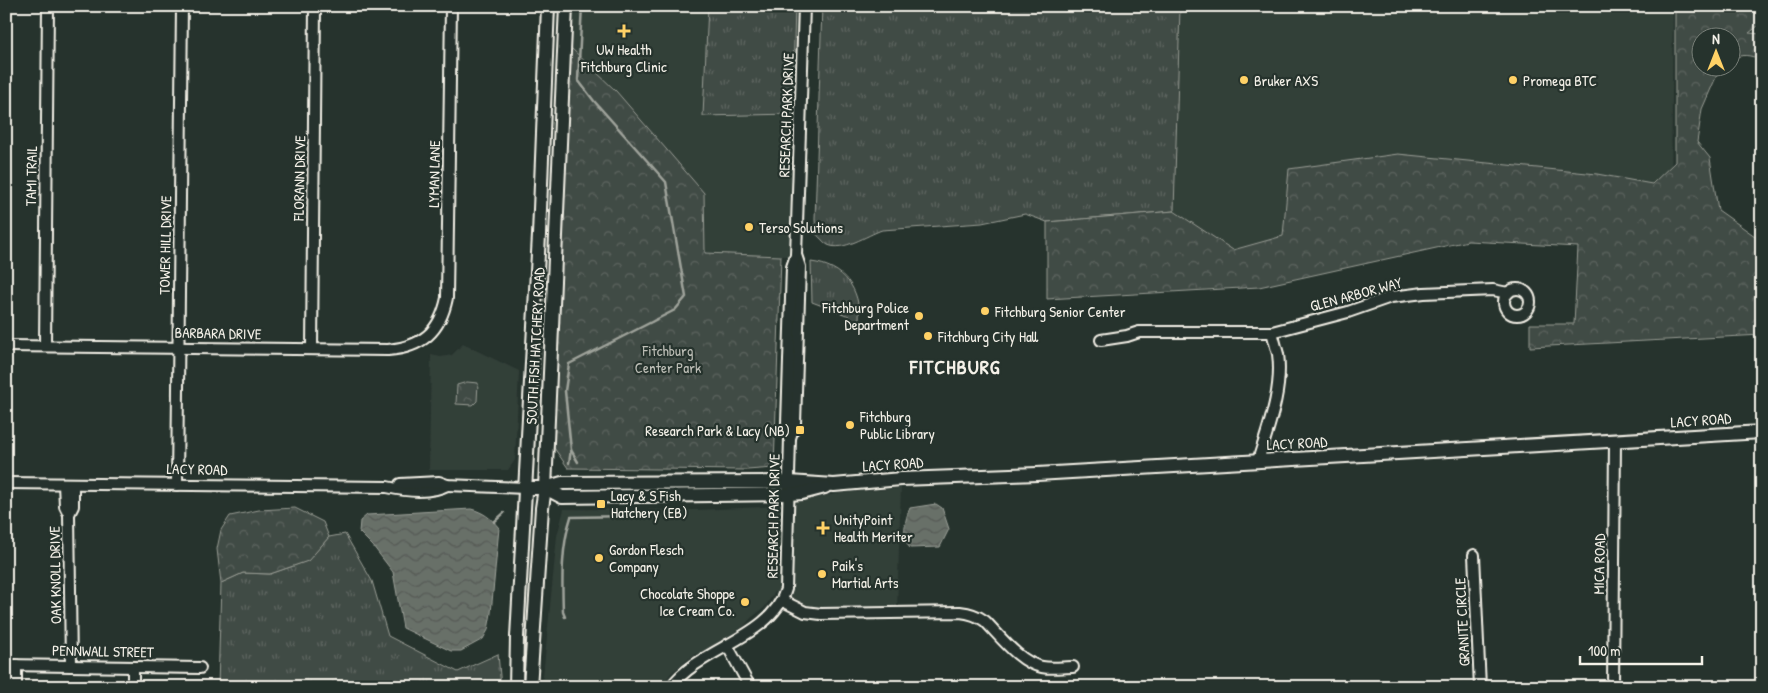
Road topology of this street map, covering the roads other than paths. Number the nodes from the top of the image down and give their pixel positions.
1 (48, 6) edge
2 (182, 6) edge
3 (315, 6) edge
4 (451, 6) edge
5 (548, 6) edge
6 (566, 6) edge
7 (804, 6) edge
8 (1508, 293) dead end
9 (1272, 332) junction
10 (427, 337) joint
11 (1101, 340) dead end
12 (6, 346) edge
13 (45, 346) junction
14 (178, 348) junction
15 (312, 349) junction
16 (1762, 432) edge
17 (1616, 441) junction
18 (1258, 461) junction
19 (6, 483) edge
20 (69, 484) junction
21 (177, 485) junction
22 (525, 488) junction
23 (545, 488) junction
24 (789, 488) junction
25 (1474, 555) dead end
26 (783, 601) junction
27 (727, 645) junction
28 (11, 665) edge
29 (71, 666) junction
30 (133, 666) junction
31 (1073, 667) dead end
32 (200, 668) dead end
33 (16, 687) edge
34 (133, 687) edge
35 (516, 687) edge
36 (530, 687) edge
37 (671, 687) edge
38 (750, 687) edge
39 (1480, 687) edge
40 (1613, 687) edge

1 - 13 street, TAMI TRAIL
2 - 14 street, TOWER HILL DRIVE
3 - 15 street, FLORANN DRIVE
4 - 10 street, LYMAN LANE
5 - 22 main road, SOUTH FISH HATCHERY ROAD
6 - 23 main road, SOUTH FISH HATCHERY ROAD
7 - 24 street, RESEARCH PARK DRIVE
8 - 9 street, GLEN ARBOR WAY
9 - 11 street, GLEN ARBOR WAY
9 - 18 street
10 - 15 street, BARBARA DRIVE
12 - 13 street, BARBARA DRIVE
13 - 14 street, BARBARA DRIVE
14 - 15 street, BARBARA DRIVE
14 - 21 street, TOWER HILL DRIVE
16 - 17 main road, LACY ROAD
17 - 18 main road, LACY ROAD
17 - 40 street, MICA ROAD
18 - 24 main road, LACY ROAD
19 - 20 street, LACY ROAD
20 - 21 street, LACY ROAD
20 - 29 street, OAK KNOLL DRIVE
21 - 22 street, LACY ROAD
22 - 23 main road, LACY ROAD
22 - 35 main road, SOUTH FISH HATCHERY ROAD
23 - 24 main road, LACY ROAD
23 - 36 main road, SOUTH FISH HATCHERY ROAD
24 - 26 street, RESEARCH PARK DRIVE
25 - 39 street, GRANITE CIRCLE
26 - 27 street, RESEARCH PARK DRIVE
26 - 31 street
27 - 37 street, RESEARCH PARK DRIVE
27 - 38 street
28 - 29 street, PENNWALL STREET
28 - 33 street
29 - 30 street, PENNWALL STREET
30 - 32 street, PENNWALL STREET
30 - 34 street

